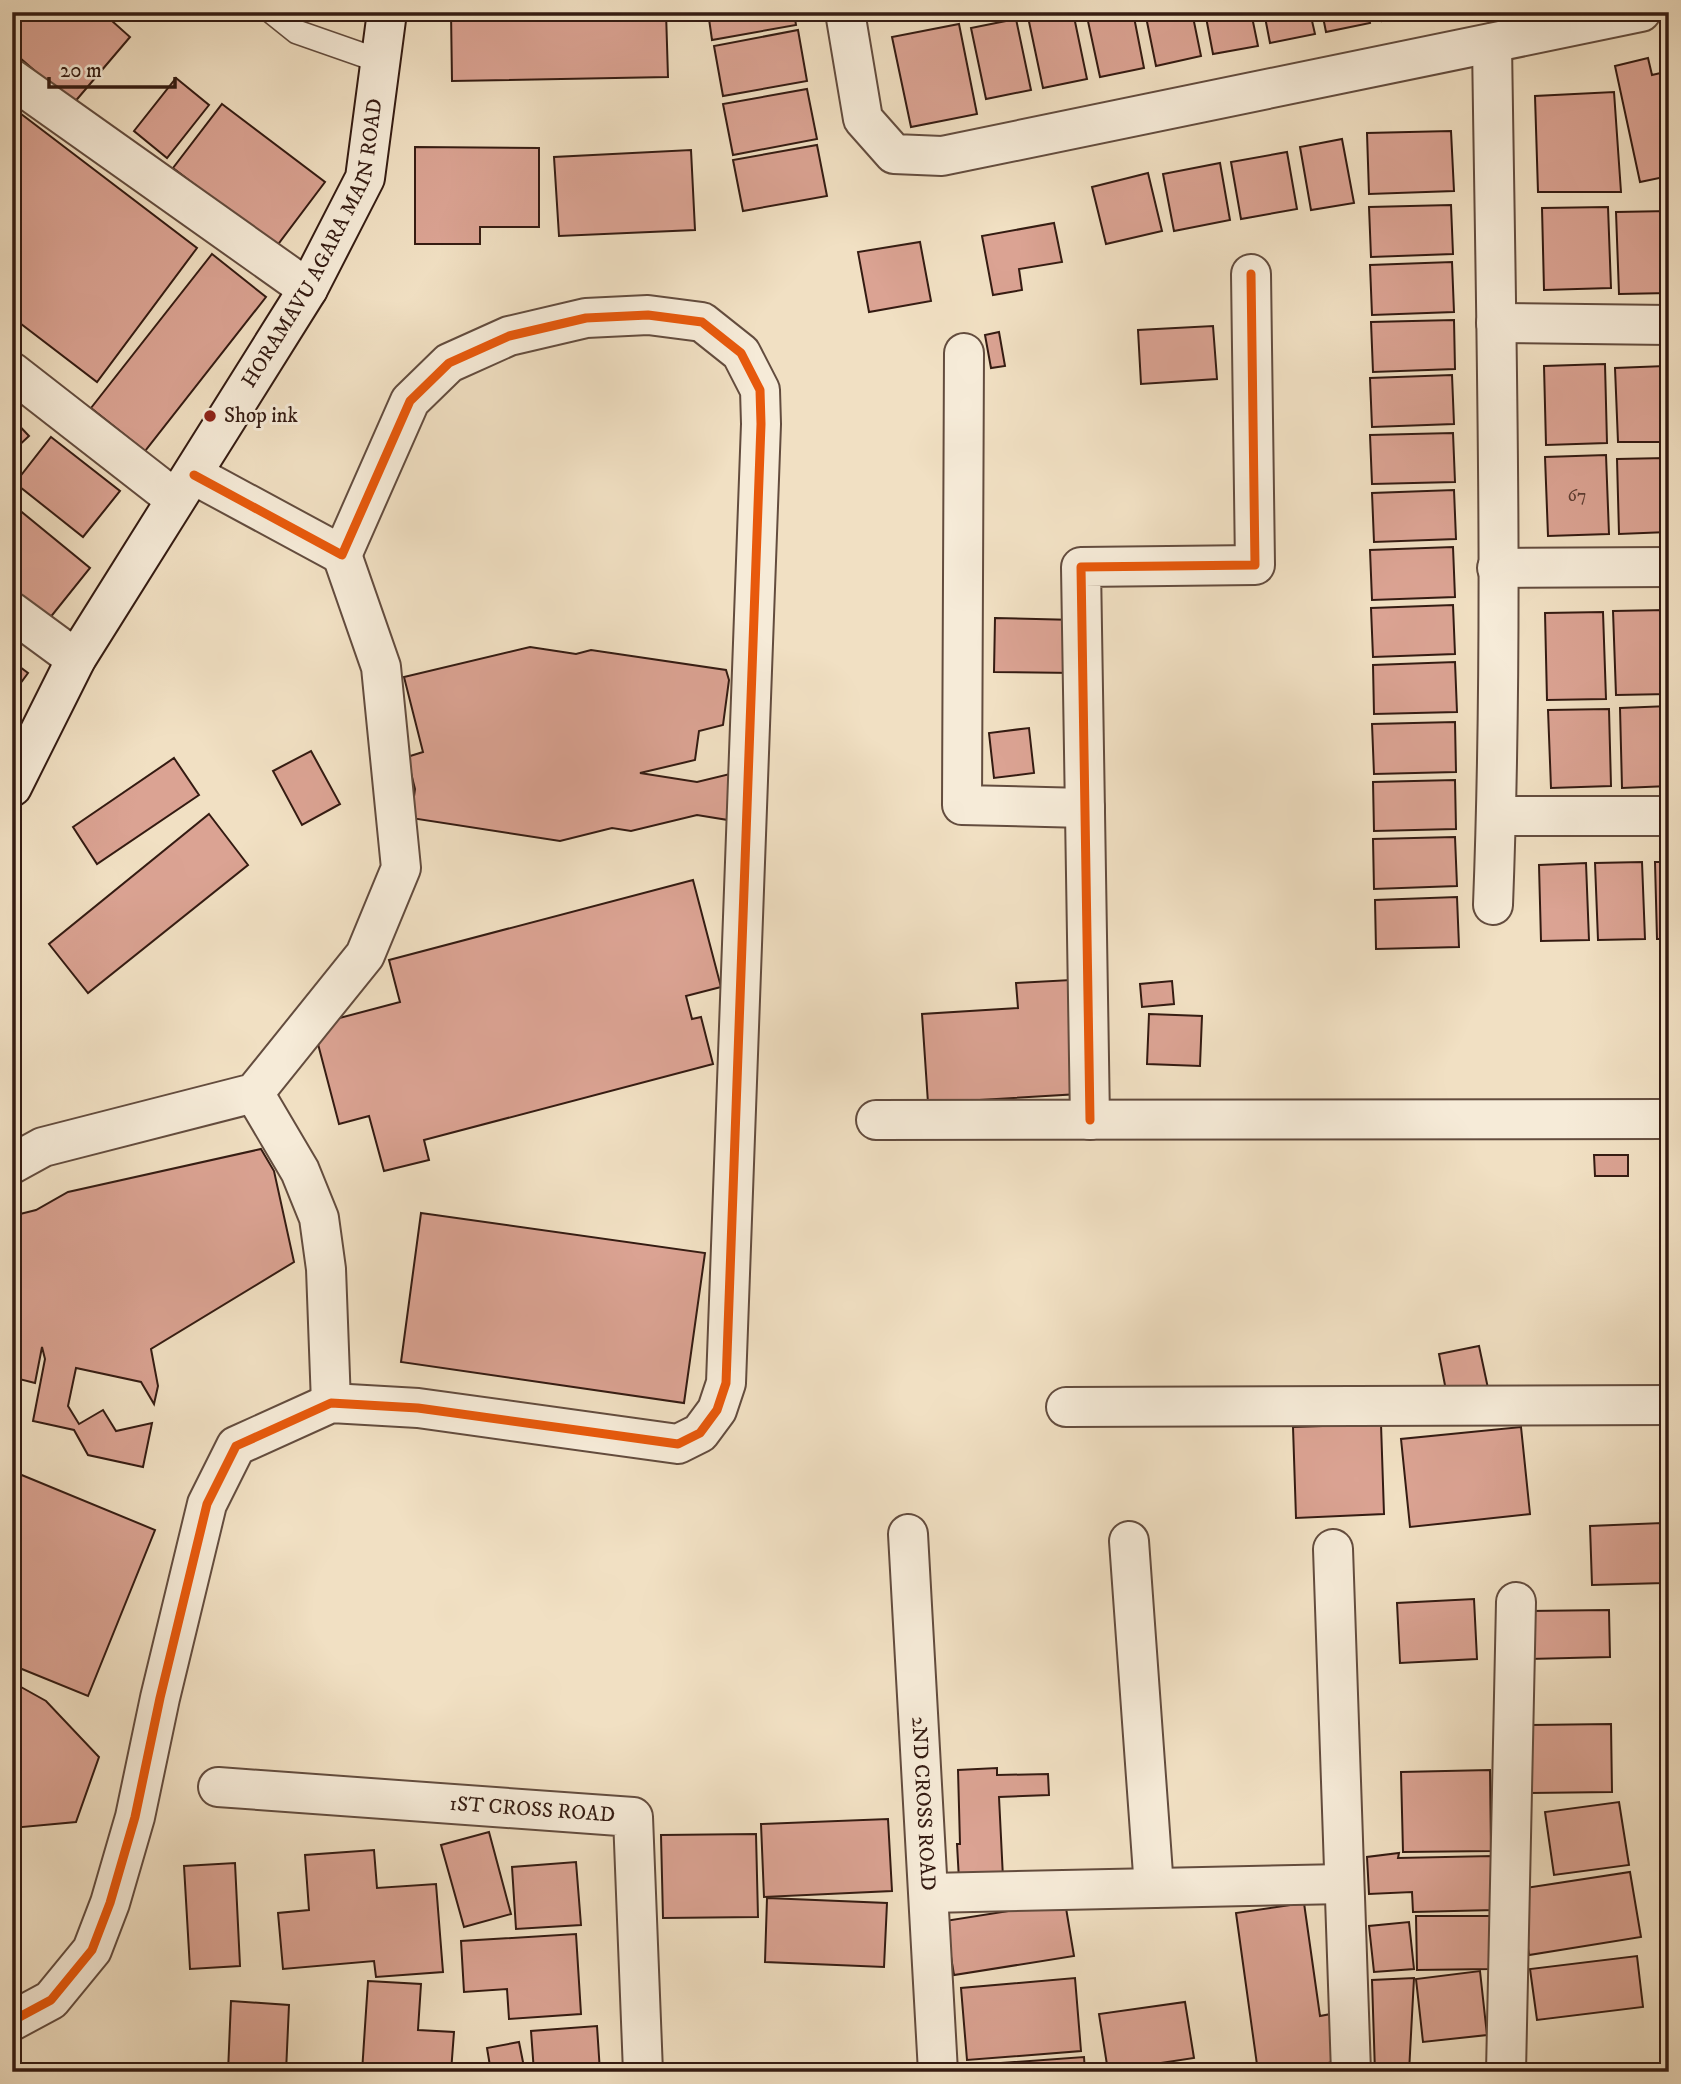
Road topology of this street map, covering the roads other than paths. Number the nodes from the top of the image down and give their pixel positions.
1 (272, 12) edge
2 (387, 12) edge
3 (845, 12) edge
4 (1641, 12) edge
5 (1493, 43) junction
6 (380, 61) junction
7 (12, 79) edge
8 (1251, 274) dead end
9 (308, 289) junction
10 (1496, 323) junction
11 (1669, 325) edge
12 (964, 353) dead end
13 (12, 372) edge
14 (184, 487) junction
15 (342, 555) junction
16 (1669, 567) edge
17 (1497, 568) junction
18 (12, 611) edge
19 (76, 659) junction
20 (12, 787) edge
21 (1085, 808) junction
22 (1669, 816) edge
23 (1497, 817) junction
24 (1493, 905) dead end
25 (254, 1093) junction
26 (1669, 1119) edge
27 (876, 1120) dead end
28 (1090, 1120) junction
29 (12, 1164) edge
30 (331, 1403) junction
31 (1669, 1405) edge
32 (1066, 1407) dead end
33 (908, 1534) dead end
34 (1129, 1541) dead end
35 (1334, 1549) dead end
36 (1516, 1602) dead end
37 (218, 1787) dead end
38 (1345, 1884) junction
39 (1154, 1888) junction
40 (929, 1893) junction
41 (12, 2021) edge
42 (643, 2072) edge
43 (938, 2072) edge
44 (1351, 2072) edge
45 (1506, 2072) edge

1 - 6 lane
2 - 6 street, HORAMAVU AGARA MAIN ROAD
3 - 5 street
4 - 5 street
5 - 10 street
6 - 9 street, HORAMAVU AGARA MAIN ROAD
7 - 9 street
8 - 21 street
9 - 14 street, HORAMAVU AGARA MAIN ROAD
10 - 11 street
10 - 17 street
12 - 21 street
13 - 14 street
14 - 15 street
14 - 19 street, HORAMAVU AGARA MAIN ROAD
15 - 25 street
15 - 30 street
16 - 17 street
17 - 23 street
18 - 19 street
19 - 20 street, HORAMAVU AGARA MAIN ROAD
21 - 28 street
22 - 23 street
23 - 24 street
25 - 29 street
25 - 30 street
26 - 28 street
27 - 28 street
30 - 41 street
31 - 32 street
33 - 40 street, 2ND CROSS ROAD
34 - 39 street
35 - 38 street
36 - 45 street
37 - 42 street, 1ST CROSS ROAD
38 - 39 street
38 - 44 street
39 - 40 street
40 - 43 street, 2ND CROSS ROAD

